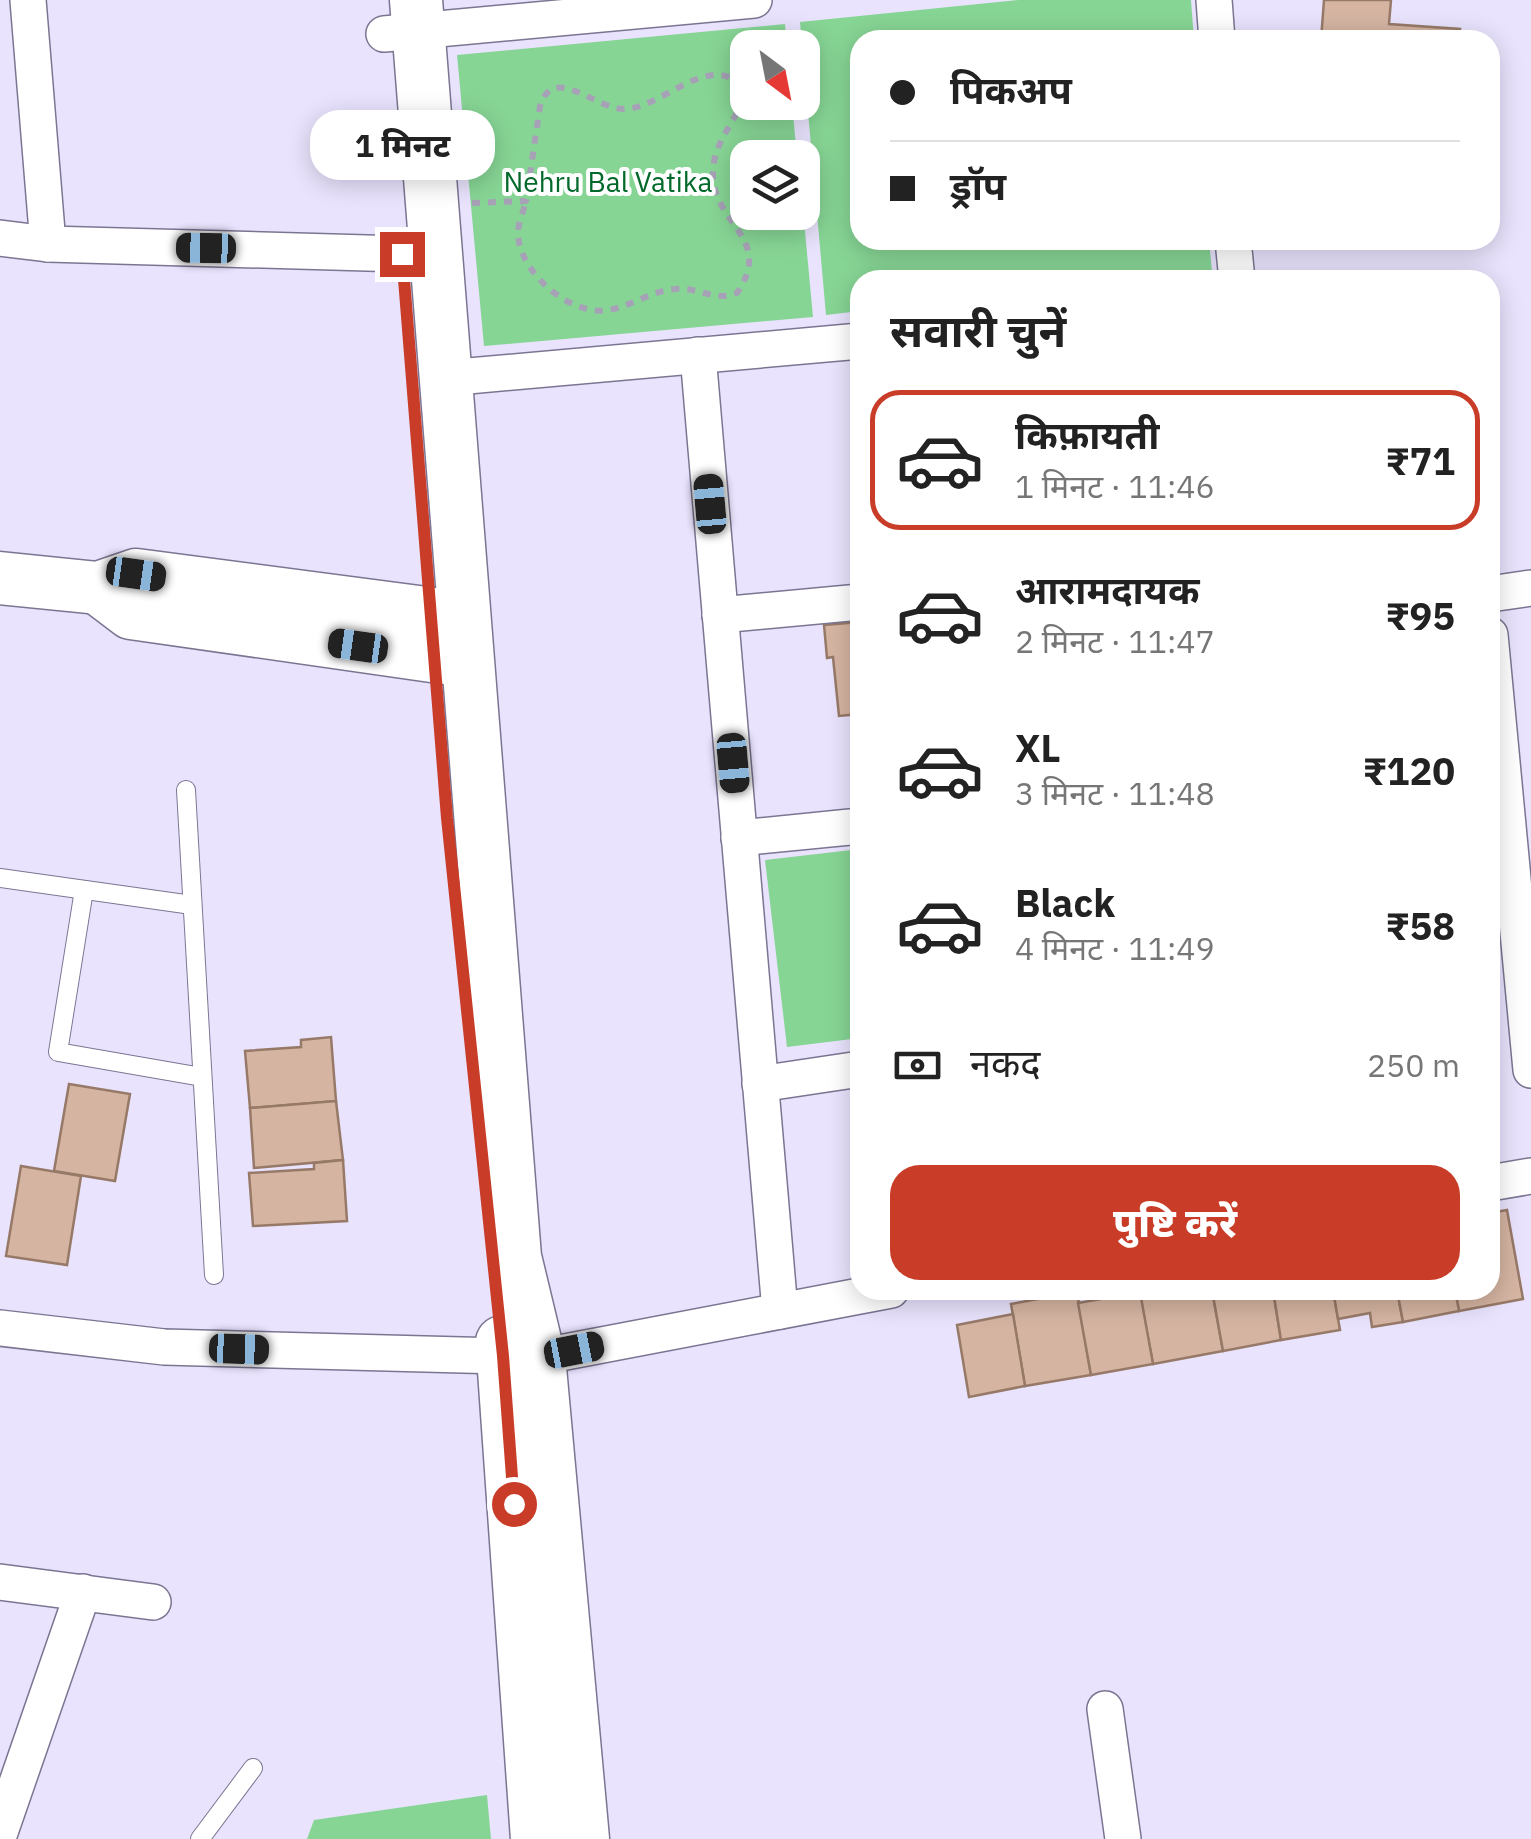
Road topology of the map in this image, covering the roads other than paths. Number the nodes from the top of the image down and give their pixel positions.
1 (28, 0) edge
2 (754, 0) edge
3 (1214, 0) edge
4 (400, 16) edge
5 (1216, 30) edge
6 (0, 238) edge
7 (48, 244) junction
8 (402, 254) junction
9 (850, 342) edge
10 (698, 355) junction
11 (446, 378) junction
12 (0, 578) edge
13 (1531, 588) edge
14 (1500, 593) edge
15 (850, 603) edge
16 (720, 615) junction
17 (449, 638) junction
18 (1500, 717) edge
19 (1508, 783) edge
20 (186, 790) dead end
21 (850, 827) edge
22 (739, 838) junction
23 (0, 878) edge
24 (84, 890) junction
25 (192, 905) junction
26 (1528, 1013) edge
27 (850, 1070) edge
28 (1531, 1070) edge
29 (202, 1077) junction
30 (760, 1084) junction
31 (1531, 1176) edge
32 (1500, 1181) edge
33 (214, 1274) dead end
34 (850, 1297) edge
35 (780, 1310) junction
36 (0, 1328) edge
37 (521, 1356) junction
38 (0, 1582) edge
39 (83, 1592) junction
40 (153, 1602) dead end
41 (1104, 1709) dead end
42 (253, 1768) dead end
43 (0, 1832) edge
44 (200, 1839) edge
45 (537, 1839) edge
46 (583, 1839) edge
47 (1123, 1839) edge

1 - 7 street
2 - 4 street
3 - 5 street
4 - 8 main road
4 - 11 main road
6 - 7 street
7 - 8 street
8 - 17 main road
9 - 10 street
10 - 11 street
10 - 16 street
11 - 17 main road
12 - 17 main road
13 - 14 street
15 - 16 street
16 - 22 street
17 - 37 main road
18 - 19 street
19 - 26 street
20 - 25 lane
21 - 22 street
22 - 30 street
23 - 24 lane
24 - 25 lane
24 - 29 lane
25 - 29 lane
26 - 28 street
27 - 30 street
29 - 33 lane
30 - 35 street
31 - 32 street
34 - 35 street
35 - 37 street
36 - 37 street
37 - 45 main road
37 - 46 main road
38 - 39 street
39 - 40 street
39 - 43 street
41 - 47 street
42 - 44 lane

